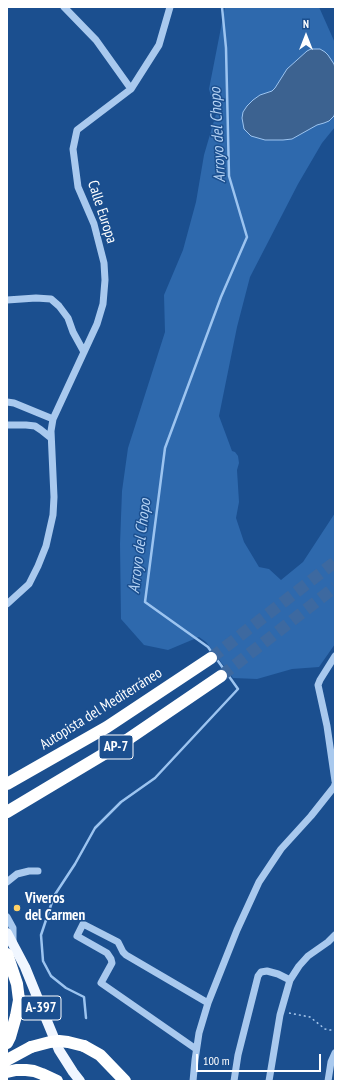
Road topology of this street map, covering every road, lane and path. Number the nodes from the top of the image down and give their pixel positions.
1 (64, 7) edge
2 (170, 7) edge
3 (131, 89) junction
4 (7, 300) edge
5 (84, 352) junction
6 (7, 402) edge
7 (53, 419) junction
8 (7, 425) edge
9 (51, 438) junction
10 (7, 604) edge
11 (335, 656) edge
12 (211, 658) tunnel mouth
13 (221, 676) tunnel mouth
14 (335, 780) edge
15 (7, 784) edge
16 (335, 784) edge
17 (7, 812) edge
18 (38, 871) dead end
19 (7, 882) edge
20 (7, 917) edge
21 (7, 933) edge
22 (335, 935) edge
23 (13, 943) junction
24 (7, 954) edge
25 (290, 980) junction
26 (208, 1003) junction
27 (281, 1011) junction
28 (335, 1030) edge
29 (7, 1043) edge
30 (196, 1049) junction
31 (335, 1053) edge
32 (7, 1060) edge
33 (7, 1072) edge
34 (56, 1081) edge
35 (80, 1081) edge
36 (125, 1081) edge
37 (193, 1081) edge
38 (234, 1081) edge
39 (269, 1081) edge
40 (328, 1081) edge

1 - 3 street
2 - 3 street
3 - 5 street, Calle Europa
4 - 5 street
5 - 7 street, Calle Europa
6 - 7 street
7 - 9 street, Calle Europa
8 - 9 street
9 - 10 street, Calle Europa
11 - 14 street
12 - 15 highway, Autopista del Mediterráneo / AP-7
13 - 17 highway, AP-7
16 - 26 street
18 - 19 street
20 - 23 street
21 - 23 main road, A-397
22 - 25 street
23 - 35 main road, A-397
24 - 29 highway
25 - 27 street
25 - 38 street
26 - 30 street
26 - 30 street
27 - 28 path
27 - 39 street
30 - 37 street
31 - 40 street
32 - 36 highway, bridge
33 - 34 highway

